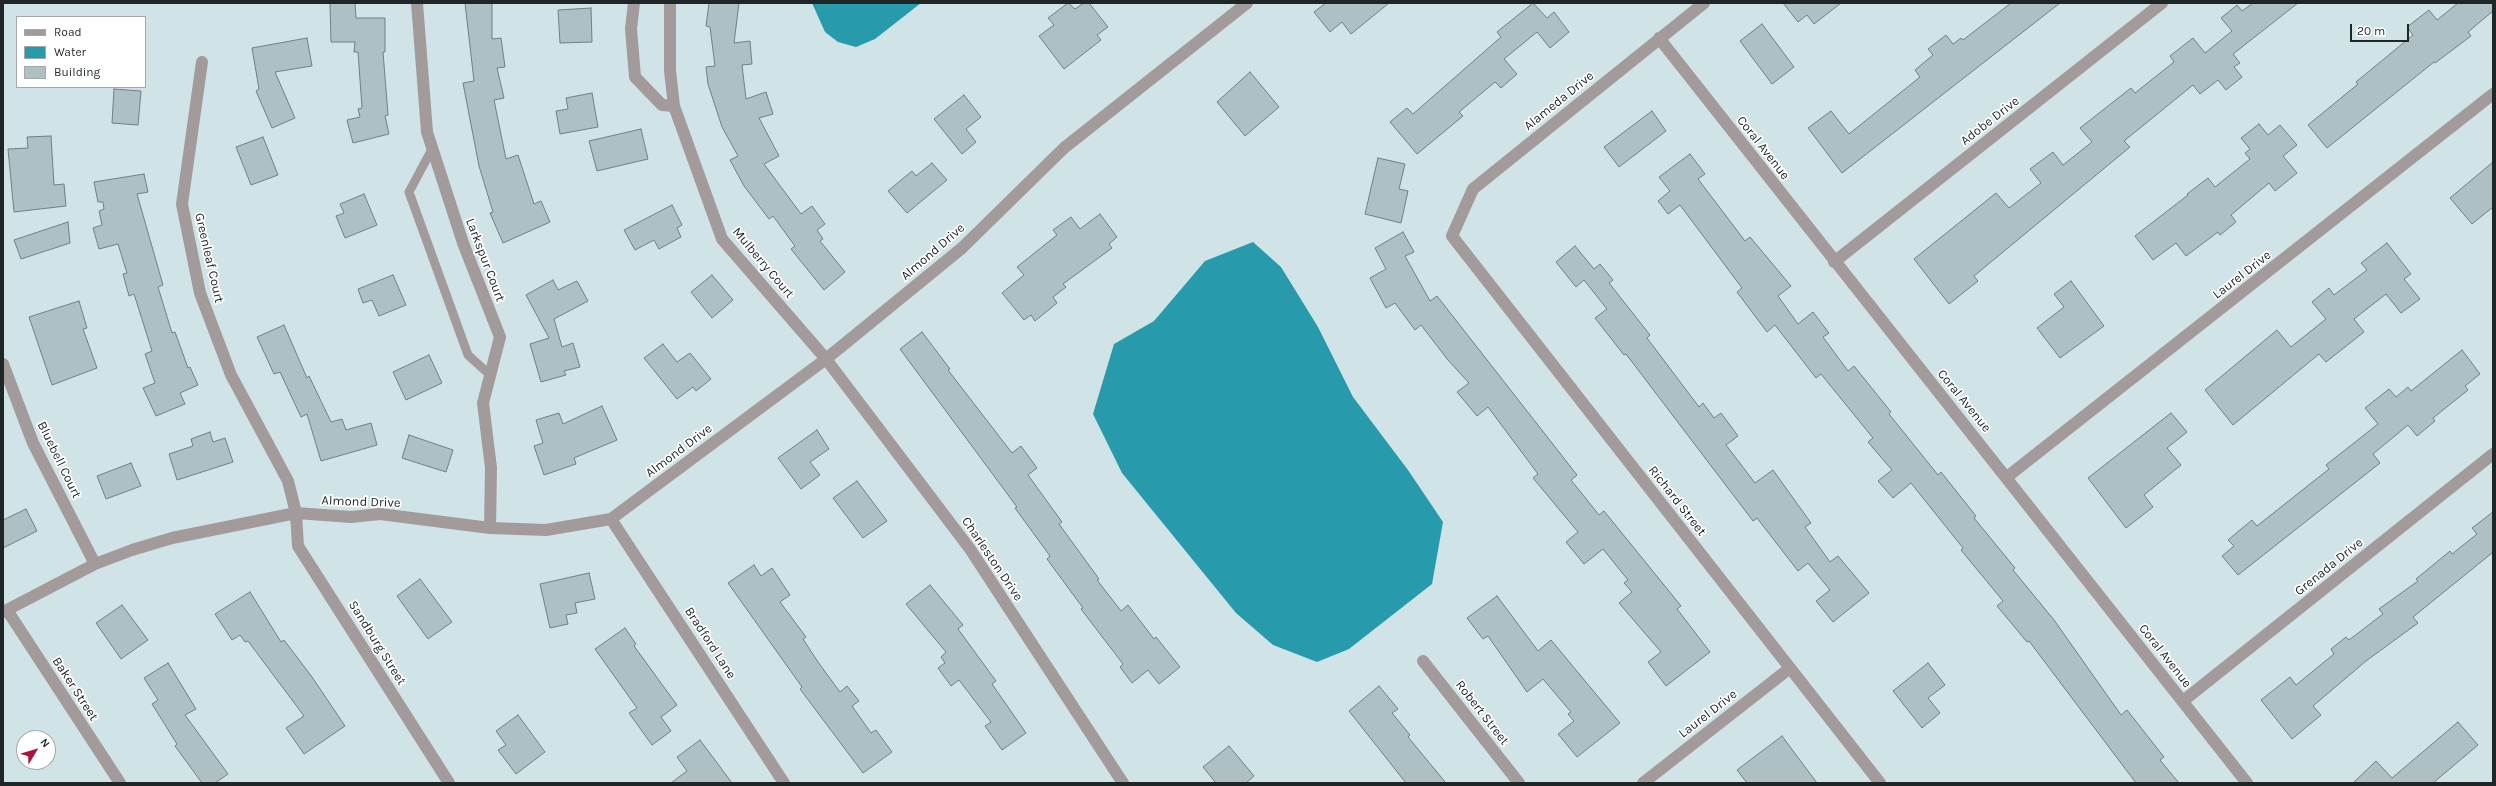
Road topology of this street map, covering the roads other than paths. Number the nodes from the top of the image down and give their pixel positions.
1 (417, 3) edge
2 (634, 3) edge
3 (670, 3) edge
4 (1246, 3) edge
5 (1704, 3) edge
6 (2162, 3) edge
7 (1659, 38) junction
8 (202, 62) dead end
9 (2493, 94) edge
10 (674, 106) junction
11 (432, 149) junction
12 (1452, 236) joint
13 (1834, 262) junction
14 (826, 359) junction
15 (3, 364) edge
16 (490, 375) junction
17 (2493, 454) edge
18 (2008, 477) junction
19 (296, 513) junction
20 (611, 520) junction
21 (490, 528) junction
22 (95, 564) junction
23 (5, 611) edge
24 (1423, 661) dead end
25 (1790, 668) junction
26 (2183, 701) junction
27 (120, 783) edge
28 (449, 783) edge
29 (784, 783) edge
30 (1123, 783) edge
31 (1519, 783) edge
32 (1643, 783) edge
33 (1880, 783) edge
34 (2247, 783) edge

1 - 11 street, Larkspur Court
2 - 10 street
3 - 10 street, Mulberry Court
4 - 14 street, Almond Drive
5 - 7 street, Alameda Drive
6 - 13 street, Adobe Drive
7 - 12 street, Alameda Drive
7 - 13 street, Coral Avenue
8 - 19 street, Greenleaf Court
9 - 18 street, Laurel Drive
10 - 14 street, Mulberry Court
11 - 16 street, Larkspur Court
11 - 16 lane
12 - 25 street, Richard Street
13 - 18 street, Coral Avenue
14 - 20 street, Almond Drive
14 - 30 street, Charleston Drive
15 - 22 street, Bluebell Court
16 - 21 street, Larkspur Court
17 - 26 street, Grenada Drive
18 - 26 street, Coral Avenue
19 - 21 street, Almond Drive
19 - 22 street, Almond Drive
19 - 28 street, Sandburg Street
20 - 21 street, Almond Drive
20 - 29 street, Bradford Lane
22 - 23 street, Almond Drive
23 - 27 street, Baker Street
24 - 31 street, Robert Street
25 - 32 street, Laurel Drive
25 - 33 street, Richard Street
26 - 34 street, Coral Avenue

